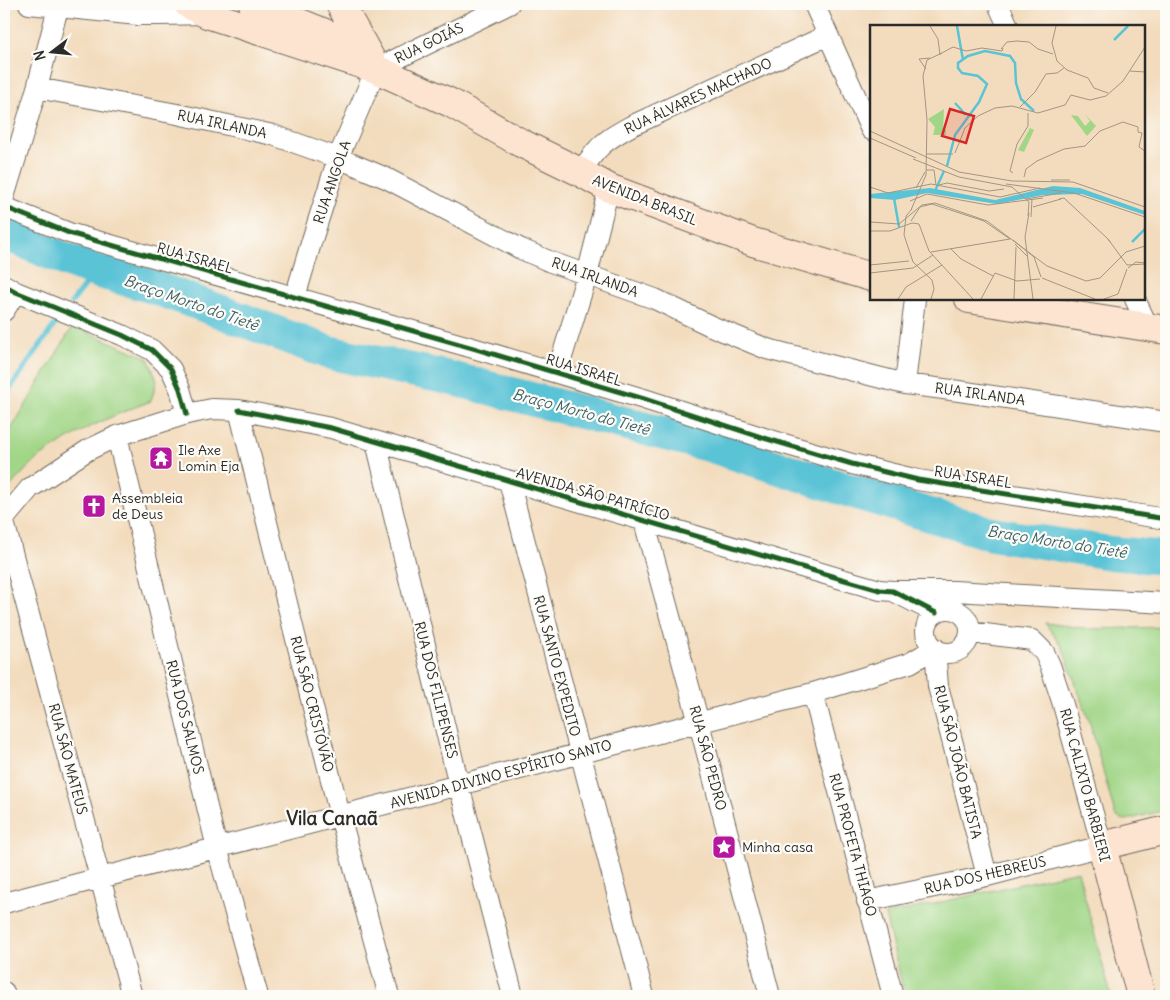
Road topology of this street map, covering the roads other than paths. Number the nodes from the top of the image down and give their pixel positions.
1 (29, 4) edge
2 (253, 4) edge
3 (509, 4) edge
4 (814, 4) edge
5 (998, 4) edge
6 (59, 5) edge
7 (341, 5) edge
8 (198, 9) edge
9 (1008, 25) edge
10 (312, 27) junction
11 (828, 36) junction
12 (376, 69) junction
13 (37, 88) junction
14 (870, 128) edge
15 (11, 146) edge
16 (338, 158) junction
17 (580, 172) junction
18 (609, 188) junction
19 (4, 196) edge
20 (4, 207) edge
21 (587, 275) junction
22 (870, 277) edge
23 (10, 288) edge
24 (295, 298) junction
25 (915, 300) edge
26 (975, 300) edge
27 (1136, 300) edge
28 (4, 312) edge
29 (1157, 328) edge
30 (557, 374) junction
31 (905, 384) junction
32 (239, 410) junction
33 (186, 414) junction
34 (1166, 422) edge
35 (117, 436) junction
36 (376, 442) junction
37 (509, 481) junction
38 (1166, 518) edge
39 (4, 521) edge
40 (644, 521) junction
41 (893, 591) junction
42 (1166, 603) edge
43 (936, 613) junction
44 (970, 632) junction
45 (935, 648) junction
46 (813, 694) junction
47 (699, 723) junction
48 (580, 754) junction
49 (459, 785) junction
50 (340, 816) junction
51 (1166, 830) edge
52 (1102, 846) junction
53 (217, 848) junction
54 (987, 876) junction
55 (101, 878) junction
56 (867, 901) junction
57 (4, 903) edge
58 (4, 992) edge
59 (5, 996) edge
60 (132, 996) edge
61 (258, 996) edge
62 (389, 996) edge
63 (514, 996) edge
64 (644, 996) edge
65 (770, 996) edge
66 (893, 996) edge
67 (1141, 996) edge

1 - 6 street
2 - 10 main road, AVENIDA BRASIL
3 - 12 street, RUA GOIÁS
4 - 11 street
5 - 9 street
6 - 8 street
6 - 13 street
7 - 10 main road
7 - 12 main road
8 - 12 main road, AVENIDA BRASIL
10 - 12 main road, AVENIDA BRASIL
11 - 14 street
11 - 17 street, RUA ÁLVARES MACHADO
12 - 16 street, RUA ANGOLA
12 - 17 main road, AVENIDA BRASIL
13 - 15 street
13 - 16 street, RUA IRLANDA
15 - 19 street
16 - 21 street, RUA IRLANDA
16 - 24 street, RUA ANGOLA
17 - 18 main road, AVENIDA BRASIL
18 - 21 street
18 - 22 main road, AVENIDA BRASIL
20 - 24 street, RUA ISRAEL
21 - 30 street
21 - 31 street, RUA IRLANDA
23 - 28 street
23 - 33 street
24 - 30 street, RUA ISRAEL
25 - 31 street
26 - 29 main road
27 - 29 street
30 - 38 street, RUA ISRAEL
31 - 34 street, RUA IRLANDA
32 - 33 street, AVENIDA SÃO PATRÍCIO
32 - 36 street, AVENIDA SÃO PATRÍCIO
32 - 50 street, RUA SÃO CRISTÓVÃO
33 - 35 street, AVENIDA SÃO PATRÍCIO
35 - 39 street, AVENIDA SÃO PATRÍCIO
35 - 53 street, RUA DOS SALMOS
36 - 37 street, AVENIDA SÃO PATRÍCIO
36 - 49 street, RUA DOS FILIPENSES
37 - 40 street, AVENIDA SÃO PATRÍCIO
37 - 48 street, RUA SANTO EXPEDITO
39 - 55 street, RUA SÃO MATEUS
40 - 41 street, AVENIDA SÃO PATRÍCIO
40 - 47 street, RUA SÃO PEDRO
41 - 42 street
41 - 43 street, AVENIDA SÃO PATRÍCIO
43 - 44 street
43 - 45 street
44 - 45 street
44 - 52 street, RUA CALIXTO BARBIERI
45 - 46 street, AVENIDA DIVINO ESPÍRITO SANTO
45 - 54 street, RUA SÃO JOÃO BATISTA
46 - 47 street, AVENIDA DIVINO ESPÍRITO SANTO
46 - 56 street, RUA PROFETA THIAGO
47 - 48 street, AVENIDA DIVINO ESPÍRITO SANTO
47 - 65 street, RUA SÃO PEDRO
48 - 49 street, AVENIDA DIVINO ESPÍRITO SANTO
48 - 64 street, RUA SANTO EXPEDITO
49 - 50 street, AVENIDA DIVINO ESPÍRITO SANTO
49 - 63 street, RUA DOS FILIPENSES
50 - 53 street, AVENIDA DIVINO ESPÍRITO SANTO
50 - 62 street, RUA SÃO CRISTÓVÃO
51 - 52 main road
52 - 54 street, RUA DOS HEBREUS
52 - 67 main road, RUA CALIXTO BARBIERI
53 - 55 street, AVENIDA DIVINO ESPÍRITO SANTO
53 - 61 street, RUA DOS SALMOS
54 - 56 street, RUA DOS HEBREUS
55 - 57 street, AVENIDA DIVINO ESPÍRITO SANTO
55 - 60 street, RUA SÃO MATEUS
56 - 66 street, RUA PROFETA THIAGO
58 - 59 street

